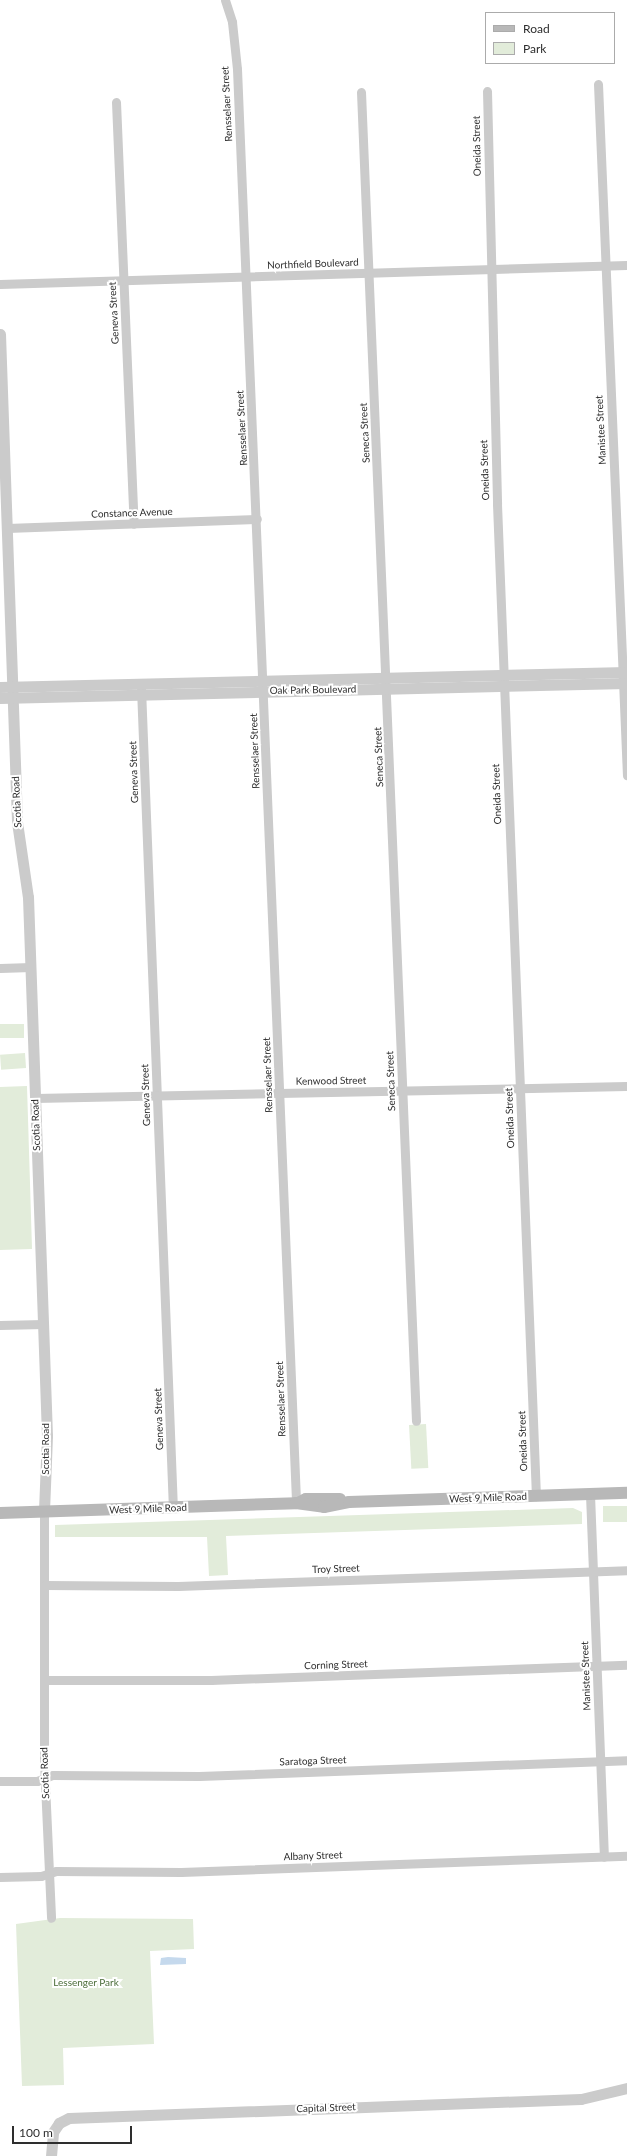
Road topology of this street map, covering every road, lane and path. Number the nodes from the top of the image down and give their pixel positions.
1 (225, 0) edge
2 (598, 84) dead end
3 (487, 91) dead end
4 (361, 92) dead end
5 (116, 102) dead end
6 (627, 265) edge
7 (605, 266) junction
8 (491, 269) junction
9 (369, 273) junction
10 (246, 277) junction
11 (123, 281) junction
12 (0, 284) edge
13 (0, 334) edge
14 (257, 519) junction
15 (134, 524) junction
16 (7, 528) junction
17 (625, 677) edge
18 (504, 680) junction
19 (141, 682) junction
20 (387, 683) junction
21 (264, 685) junction
22 (0, 686) edge
23 (13, 686) junction
24 (142, 694) junction
25 (0, 698) edge
26 (13, 698) junction
27 (627, 775) edge
28 (30, 967) junction
29 (0, 968) edge
30 (627, 1086) edge
31 (520, 1088) junction
32 (403, 1090) junction
33 (280, 1093) junction
34 (157, 1096) junction
35 (35, 1098) junction
36 (43, 1324) junction
37 (0, 1325) edge
38 (416, 1421) dead end
39 (627, 1493) edge
40 (590, 1494) junction
41 (536, 1496) junction
42 (296, 1504) junction
43 (173, 1508) junction
44 (0, 1512) edge
45 (44, 1512) junction
46 (627, 1570) edge
47 (593, 1571) junction
48 (45, 1585) junction
49 (627, 1665) edge
50 (596, 1666) junction
51 (44, 1680) junction
52 (627, 1760) edge
53 (600, 1761) junction
54 (45, 1778) junction
55 (0, 1781) edge
56 (627, 1856) edge
57 (604, 1857) junction
58 (49, 1874) junction
59 (0, 1877) edge
60 (51, 1918) dead end
61 (627, 2088) edge
62 (51, 2156) edge

1 - 10 street, Rensselaer Street
2 - 7 street, Manistee Street
3 - 8 street, Oneida Street
4 - 9 street, Seneca Street
5 - 11 street, Geneva Street
6 - 7 street, Northfield Boulevard
7 - 8 street, Northfield Boulevard
7 - 17 street, Manistee Street
8 - 9 street, Northfield Boulevard
8 - 18 street, Oneida Street
9 - 10 street, Northfield Boulevard
9 - 20 street, Seneca Street
10 - 11 street, Northfield Boulevard
10 - 14 street, Rensselaer Street
11 - 12 street, Northfield Boulevard
11 - 15 street, Geneva Street
13 - 16 street, Scotia Road
14 - 15 street, Constance Avenue
14 - 21 street, Rensselaer Street
15 - 16 street, Constance Avenue
16 - 23 street, Scotia Road
17 - 18 street, Oak Park Boulevard
17 - 27 street, Manistee Street
18 - 20 street, Oak Park Boulevard
18 - 31 street, Oneida Street
19 - 21 street, Oak Park Boulevard
19 - 23 street, Oak Park Boulevard
19 - 24 street, Geneva Street
20 - 21 street, Oak Park Boulevard
20 - 32 street, Seneca Street
21 - 24 street, Oak Park Boulevard
21 - 33 street, Rensselaer Street
22 - 23 street, Oak Park Boulevard
23 - 26 street, Scotia Road
24 - 26 street, Oak Park Boulevard
24 - 34 street, Geneva Street
25 - 26 street, Oak Park Boulevard
26 - 28 street, Scotia Road
28 - 29 street
28 - 35 street, Scotia Road
30 - 31 street, Kenwood Street
31 - 32 street, Kenwood Street
31 - 41 street, Oneida Street
32 - 33 street, Kenwood Street
32 - 38 street, Seneca Street
33 - 34 street, Kenwood Street
33 - 42 street, Rensselaer Street
34 - 35 street, Kenwood Street
34 - 43 street, Geneva Street
35 - 36 street, Scotia Road
36 - 37 street
36 - 45 street, Scotia Road
39 - 40 main road, West 9 Mile Road
40 - 41 main road, West 9 Mile Road
40 - 47 street, Manistee Street
41 - 42 main road, West 9 Mile Road
42 - 43 main road, West 9 Mile Road
43 - 45 main road, West 9 Mile Road
44 - 45 main road, West 9 Mile Road
45 - 48 street, Scotia Road
46 - 47 street, Troy Street
47 - 48 street, Troy Street
47 - 50 street, Manistee Street
48 - 51 street, Scotia Road
49 - 50 street, Corning Street
50 - 51 street, Corning Street
50 - 53 street, Manistee Street
51 - 54 street, Scotia Road
52 - 53 street, Saratoga Street
53 - 54 street, Saratoga Street
53 - 57 street, Manistee Street
54 - 55 street, Saratoga Street
54 - 58 street, Scotia Road
56 - 57 street, Albany Street
57 - 58 street, Albany Street
58 - 59 street, Albany Street
58 - 60 street, Scotia Road
61 - 62 street, Capital Street

